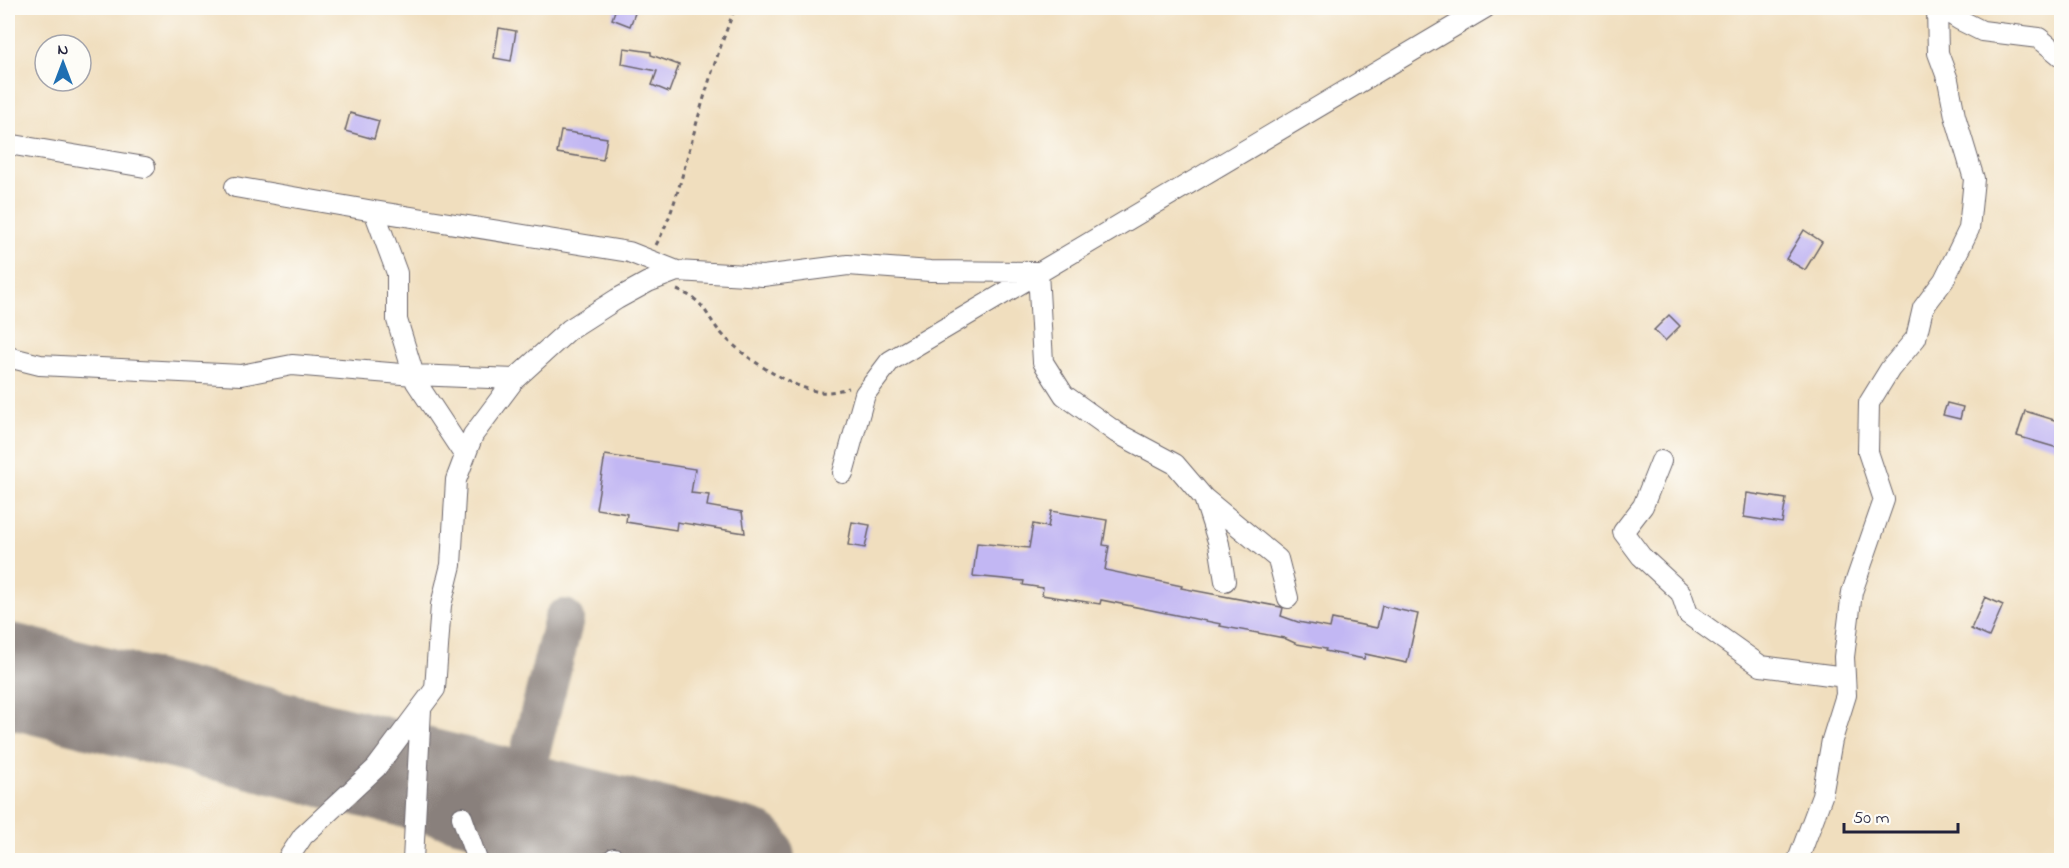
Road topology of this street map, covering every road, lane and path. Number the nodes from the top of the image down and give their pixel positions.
1 (735, 8) edge
2 (1485, 8) edge
3 (1939, 8) edge
4 (2061, 57) edge
5 (8, 144) edge
6 (145, 166) dead end
7 (235, 187) dead end
8 (374, 211) junction
9 (648, 258) junction
10 (1038, 272) junction
11 (676, 280) junction
12 (8, 357) edge
13 (414, 375) junction
14 (515, 379) junction
15 (851, 387) dead end
16 (465, 456) junction
17 (1661, 461) dead end
18 (843, 473) dead end
19 (1204, 498) junction
20 (1225, 581) dead end
21 (1288, 598) dead end
22 (1845, 677) junction
23 (420, 709) junction
24 (462, 817) dead end
25 (287, 861) edge
26 (413, 861) edge
27 (477, 861) edge
28 (1798, 861) edge

1 - 9 path
2 - 10 street
3 - 4 street
3 - 22 street
5 - 6 street
7 - 8 street
8 - 9 street
8 - 13 street
9 - 11 street
10 - 11 street
10 - 18 street
10 - 19 street
11 - 14 street
11 - 15 path
12 - 13 street
13 - 14 street
13 - 16 street
14 - 16 street
16 - 23 street
17 - 22 street
19 - 20 street
19 - 21 street
22 - 28 street
23 - 25 street
23 - 26 street
24 - 27 street

